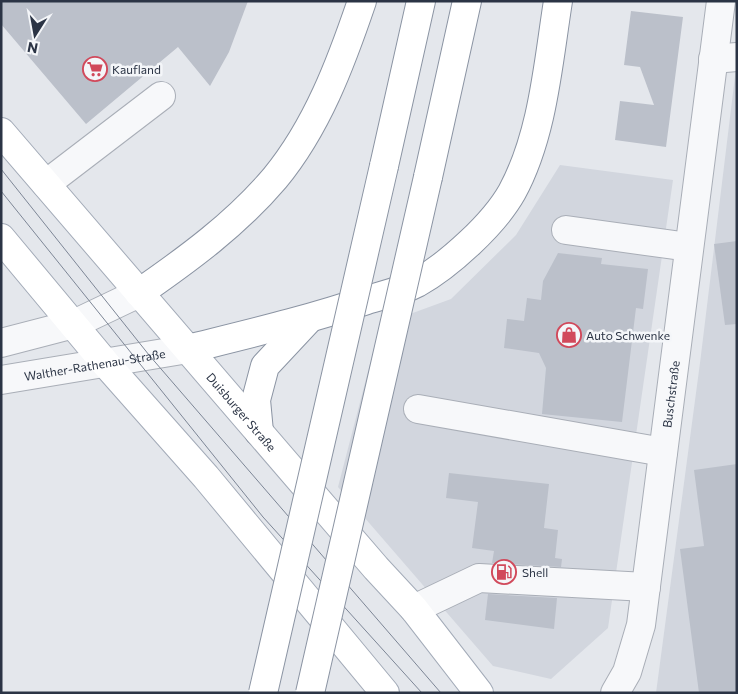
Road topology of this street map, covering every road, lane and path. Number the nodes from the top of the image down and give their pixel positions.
1 (362, 1) edge
2 (421, 1) edge
3 (467, 1) edge
4 (558, 1) edge
5 (721, 1) edge
6 (725, 58) edge
7 (161, 96) dead end
8 (1, 132) edge
9 (46, 184) junction
10 (566, 230) dead end
11 (1, 238) edge
12 (689, 247) junction
13 (139, 293) junction
14 (308, 320) junction
15 (74, 324) junction
16 (1, 343) edge
17 (188, 349) junction
18 (106, 364) junction
19 (1, 380) edge
20 (418, 409) dead end
21 (259, 432) junction
22 (663, 452) junction
23 (646, 587) junction
24 (414, 609) junction
25 (263, 693) edge
26 (310, 693) edge
27 (386, 693) edge
28 (479, 693) edge
29 (615, 693) edge

1 - 13 main road
2 - 25 main road, bridge
3 - 26 main road, bridge
4 - 14 main road
5 - 6 street, Buschstraße
6 - 12 street, Buschstraße
7 - 9 street
8 - 9 main road, Duisburger Straße
9 - 13 main road, Duisburger Straße
10 - 12 street
11 - 15 main road
12 - 22 street, Buschstraße
13 - 15 street
13 - 17 main road, Duisburger Straße
14 - 17 main road
14 - 21 main road
15 - 16 street
15 - 18 main road
17 - 18 street, Walther-Rathenau-Straße
17 - 21 main road, Duisburger Straße
18 - 19 street, Walther-Rathenau-Straße
18 - 27 main road
20 - 22 street
21 - 24 main road, Duisburger Straße
22 - 23 street, Buschstraße
23 - 24 street
23 - 29 street, Buschstraße
24 - 28 main road, Duisburger Straße

